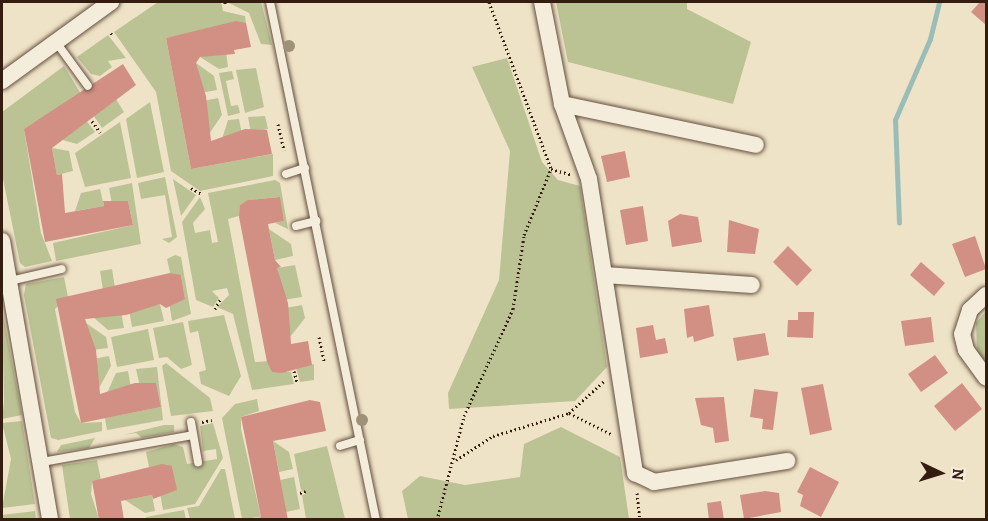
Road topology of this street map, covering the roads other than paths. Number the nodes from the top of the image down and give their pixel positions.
1 (111, 2) edge
2 (270, 2) edge
3 (542, 2) edge
4 (56, 42) junction
5 (2, 81) edge
6 (88, 86) dead end
7 (562, 104) junction
8 (756, 145) dead end
9 (305, 168) junction
10 (286, 174) dead end
11 (316, 221) junction
12 (296, 226) dead end
13 (2, 241) edge
14 (62, 269) dead end
15 (605, 275) junction
16 (10, 280) junction
17 (752, 285) dead end
18 (987, 295) edge
19 (987, 378) edge
20 (191, 422) dead end
21 (193, 435) junction
22 (360, 440) junction
23 (339, 446) dead end
24 (786, 461) dead end
25 (42, 462) junction
26 (198, 462) dead end
27 (50, 519) edge
28 (376, 519) edge

1 - 4 street
2 - 9 lane
3 - 7 street
4 - 5 street
4 - 6 lane
7 - 8 street
7 - 15 street
9 - 10 lane
9 - 11 lane
11 - 12 lane
11 - 22 lane
13 - 16 street
14 - 16 lane
15 - 17 street
15 - 24 street
16 - 25 street
18 - 19 street
20 - 21 lane
21 - 25 lane
21 - 26 lane
22 - 23 lane
22 - 28 lane
25 - 27 street

